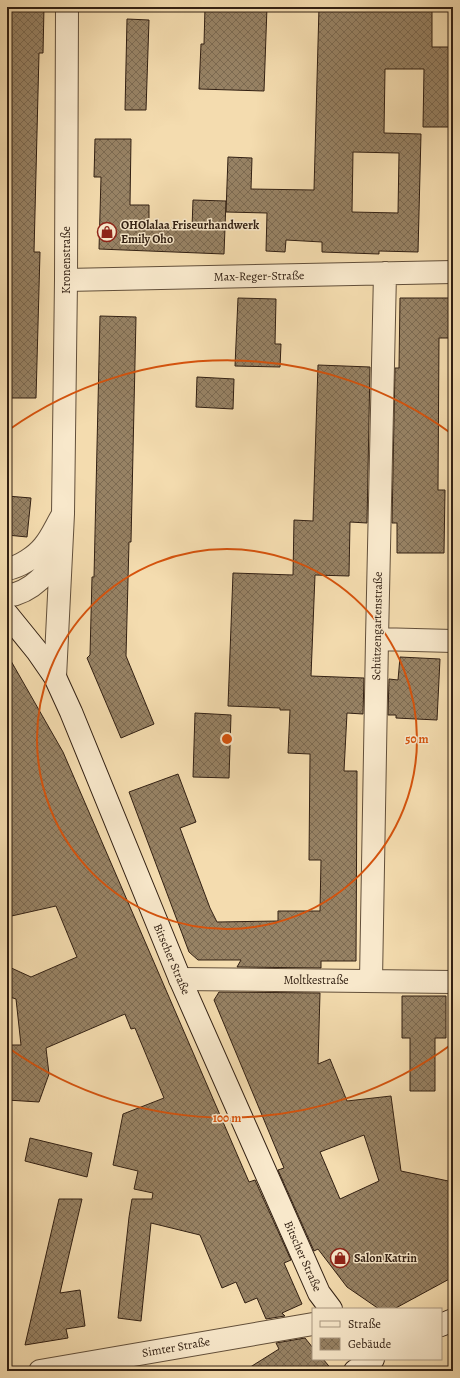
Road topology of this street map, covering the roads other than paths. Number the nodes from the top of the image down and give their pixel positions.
1 (67, 7) edge
2 (453, 272) edge
3 (385, 273) junction
4 (66, 280) junction
5 (63, 514) junction
6 (61, 551) junction
7 (7, 569) edge
8 (7, 596) edge
9 (7, 614) edge
10 (377, 639) junction
11 (453, 641) edge
12 (55, 677) junction
13 (180, 979) junction
14 (371, 980) junction
15 (453, 982) edge
16 (330, 1308) edge
17 (453, 1320) edge
18 (312, 1324) edge
19 (442, 1325) edge
20 (372, 1360) edge
21 (40, 1371) edge
22 (355, 1371) edge

1 - 4 street, Kronenstraße
2 - 3 street, Max-Reger-Straße
3 - 4 street, Max-Reger-Straße
3 - 10 street, Schützengartenstraße
4 - 5 street, Kronenstraße
5 - 6 street, Kronenstraße
5 - 7 street, Kronenstraße
6 - 8 street, Kronenstraße
6 - 12 street
9 - 12 street, Bitscher Straße
10 - 11 street
10 - 14 street, Schützengartenstraße
12 - 13 street, Bitscher Straße
13 - 14 street, Moltkestraße
13 - 16 street, Bitscher Straße
14 - 15 street, Moltkestraße
17 - 19 street
18 - 21 street, Simter Straße
20 - 22 street

